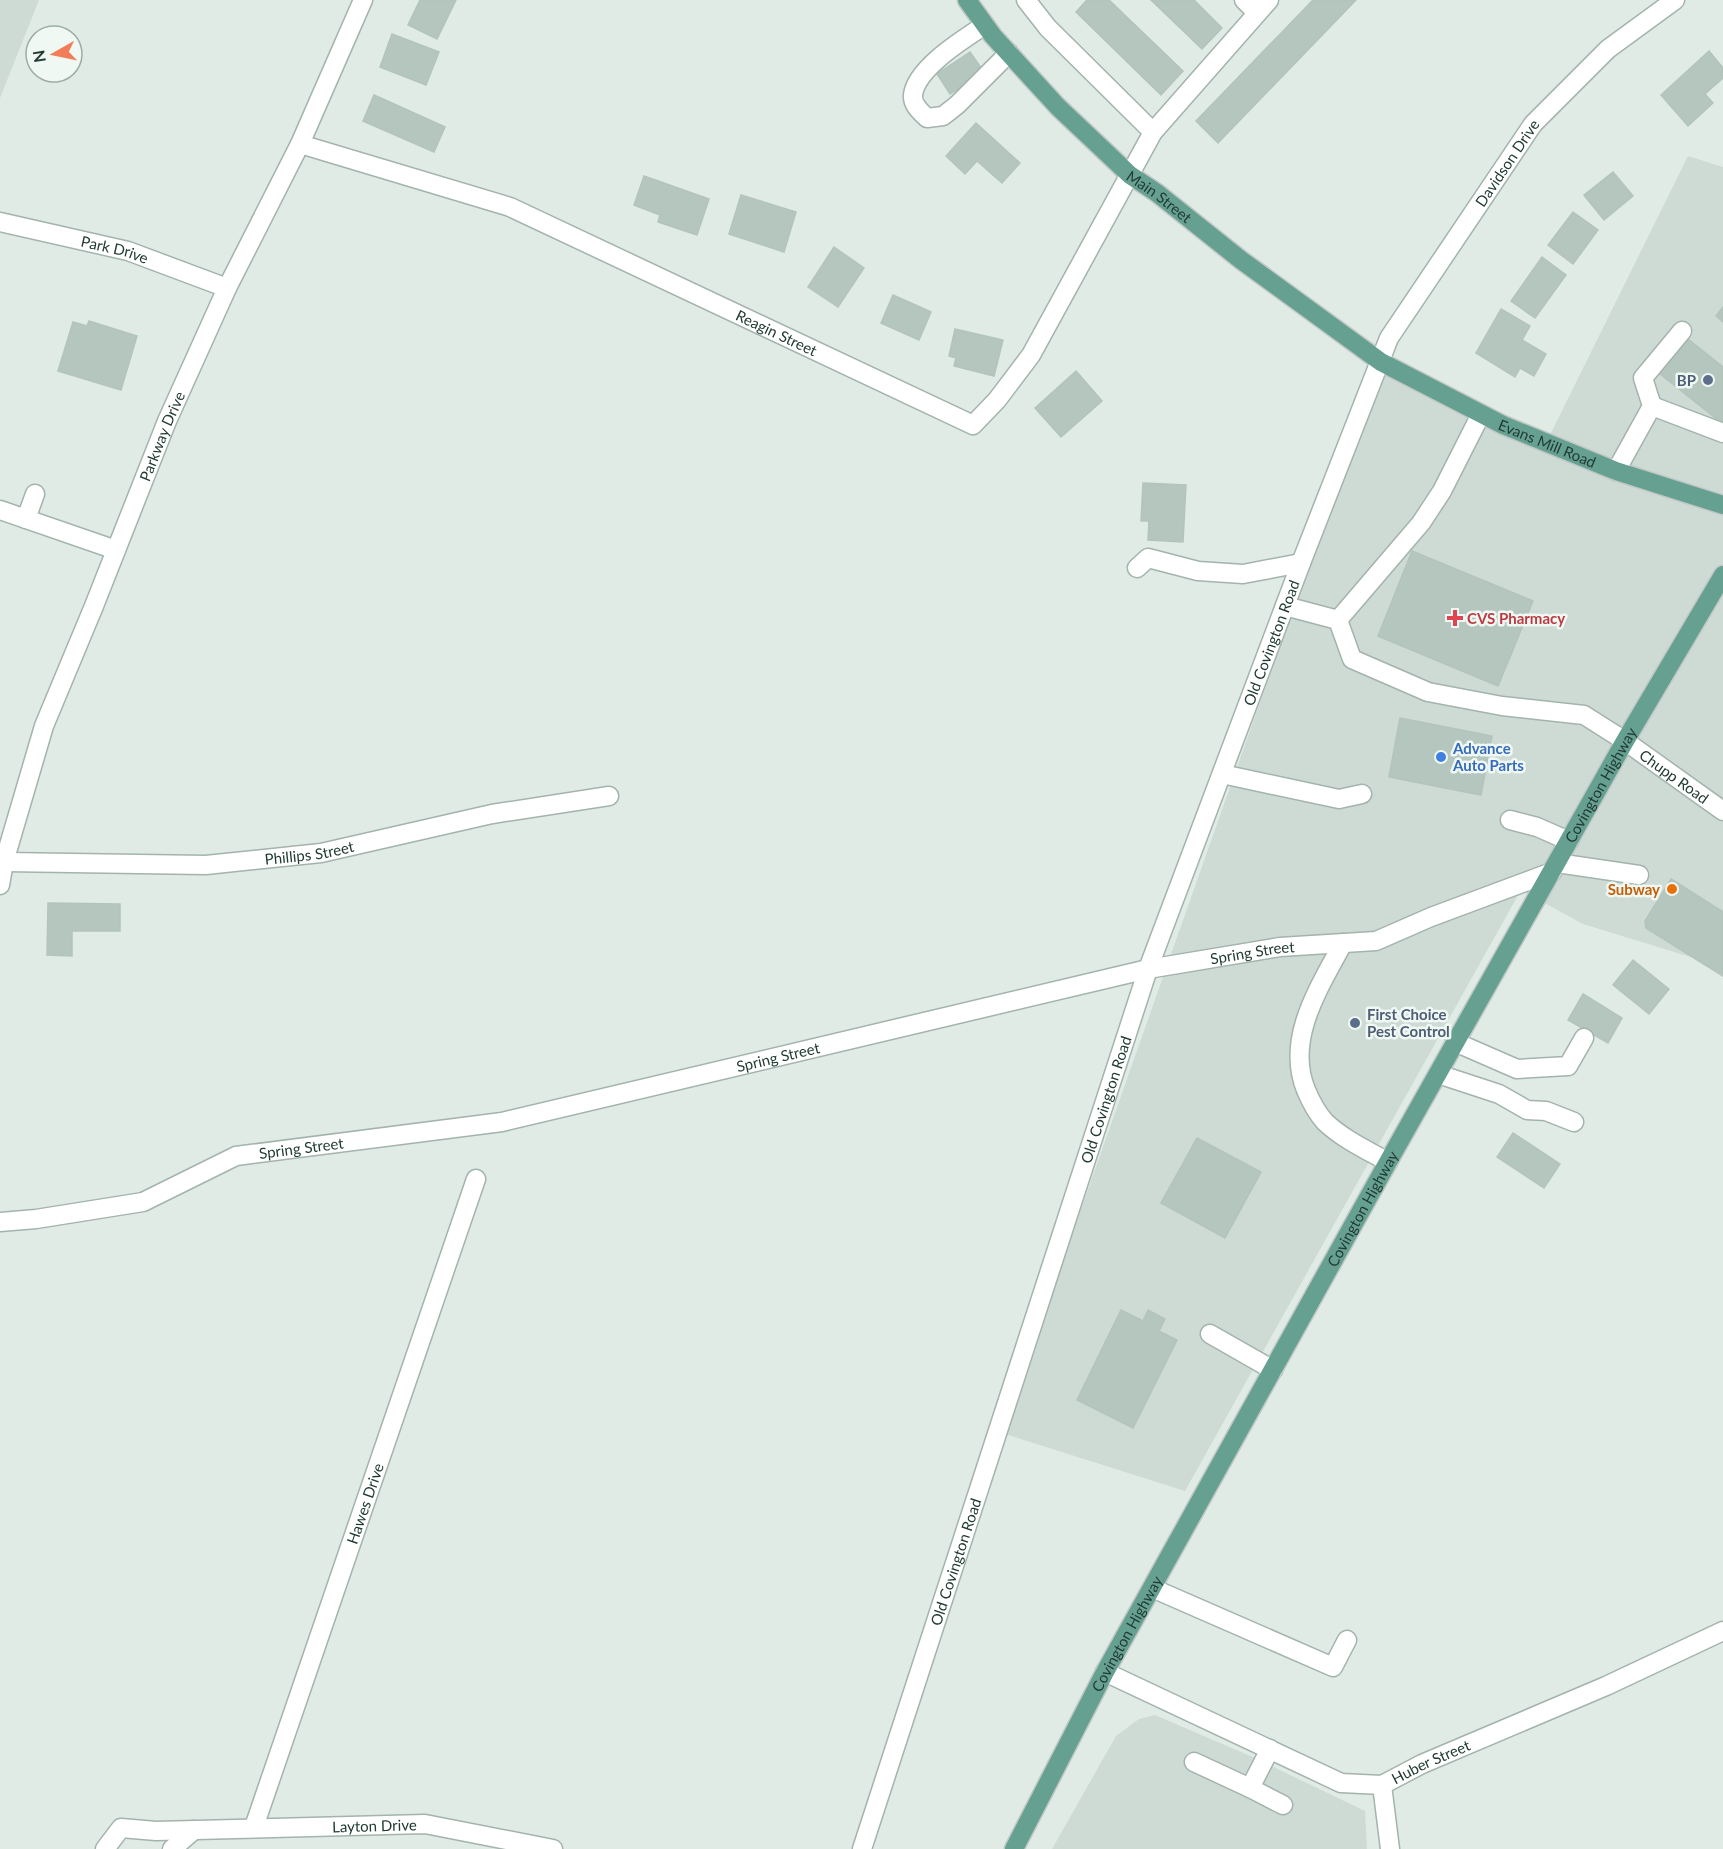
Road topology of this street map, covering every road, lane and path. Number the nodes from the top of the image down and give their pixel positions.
1 (363, 0) edge
2 (967, 0) edge
3 (1026, 0) edge
4 (1244, 0) edge
5 (1675, 0) edge
6 (1263, 7) edge
7 (985, 25) junction
8 (1009, 53) junction
9 (1153, 132) junction
10 (300, 144) junction
11 (1130, 175) junction
12 (0, 222) edge
13 (227, 288) junction
14 (1682, 331) dead end
15 (1381, 362) junction
16 (1652, 406) junction
17 (1480, 414) junction
18 (1723, 433) edge
19 (1616, 471) junction
20 (35, 494) dead end
21 (1723, 505) edge
22 (0, 510) edge
23 (26, 519) junction
24 (116, 550) junction
25 (1301, 562) junction
26 (1137, 568) dead end
27 (1723, 575) edge
28 (1723, 596) edge
29 (1285, 606) junction
30 (1702, 611) junction
31 (1338, 620) junction
32 (1625, 741) junction
33 (1222, 774) junction
34 (1362, 794) dead end
35 (609, 796) dead end
36 (1723, 811) edge
37 (1510, 820) dead end
38 (1569, 841) junction
39 (4, 862) junction
40 (1554, 868) junction
41 (1639, 875) dead end
42 (0, 885) edge
43 (1343, 943) junction
44 (1148, 969) junction
45 (1584, 1038) dead end
46 (1455, 1042) junction
47 (1438, 1074) junction
48 (1574, 1122) dead end
49 (1388, 1162) junction
50 (476, 1179) dead end
51 (0, 1222) edge
52 (1210, 1334) dead end
53 (1273, 1370) junction
54 (1152, 1588) junction
55 (1723, 1631) edge
56 (1347, 1640) dead end
57 (1105, 1672) junction
58 (1270, 1749) junction
59 (1194, 1762) dead end
60 (1382, 1785) junction
61 (1250, 1788) junction
62 (1284, 1805) dead end
63 (254, 1827) junction
64 (194, 1830) junction
65 (105, 1849) edge
66 (172, 1849) edge
67 (553, 1849) edge
68 (862, 1849) edge
69 (1014, 1849) edge
70 (1390, 1849) edge

1 - 10 street, Parkway Drive
2 - 7 main road, Main Street
3 - 9 street
4 - 6 street
5 - 15 street, Davidson Drive
6 - 9 street
7 - 8 main road, Main Street
7 - 8 street
8 - 11 main road, Main Street
9 - 11 street
10 - 11 street, Reagin Street
10 - 13 street, Parkway Drive
11 - 15 main road, Main Street
12 - 13 street, Park Drive
13 - 24 street, Parkway Drive
14 - 16 street
15 - 17 main road, Evans Mill Road
15 - 25 street, Old Covington Road
16 - 18 street
16 - 19 street
17 - 19 main road, Evans Mill Road
17 - 31 street
19 - 21 main road, Evans Mill Road
20 - 23 street
22 - 23 street
23 - 24 street
24 - 39 street, Parkway Drive
25 - 26 street
25 - 29 street, Old Covington Road
27 - 30 main road, Covington Highway
28 - 30 main road
29 - 31 street
29 - 33 street, Old Covington Road
30 - 32 main road, Covington Highway
31 - 32 street, Chupp Road
32 - 36 street, Chupp Road
32 - 38 main road, Covington Highway
33 - 34 street
33 - 44 street, Old Covington Road
35 - 39 street, Phillips Street
37 - 38 street
38 - 40 main road, Covington Highway
39 - 42 street, Parkway Drive
40 - 41 street
40 - 43 street, Spring Street
40 - 46 main road, Covington Highway
43 - 44 street, Spring Street
43 - 49 street
44 - 51 street, Spring Street
44 - 68 street, Old Covington Road
45 - 46 street
46 - 47 main road, Covington Highway
47 - 48 street
47 - 49 main road, Covington Highway
49 - 53 main road, Covington Highway
50 - 63 street, Hawes Drive
52 - 53 street
53 - 54 main road, Covington Highway
54 - 56 street
54 - 57 main road, Covington Highway
55 - 60 street, Huber Street
57 - 58 street, Huber Street
57 - 69 main road, Covington Highway
58 - 60 street, Huber Street
58 - 61 street
59 - 61 street
60 - 70 street
61 - 62 street
63 - 64 street, Layton Drive
63 - 67 street, Layton Drive
64 - 65 street, Layton Drive
64 - 66 street

